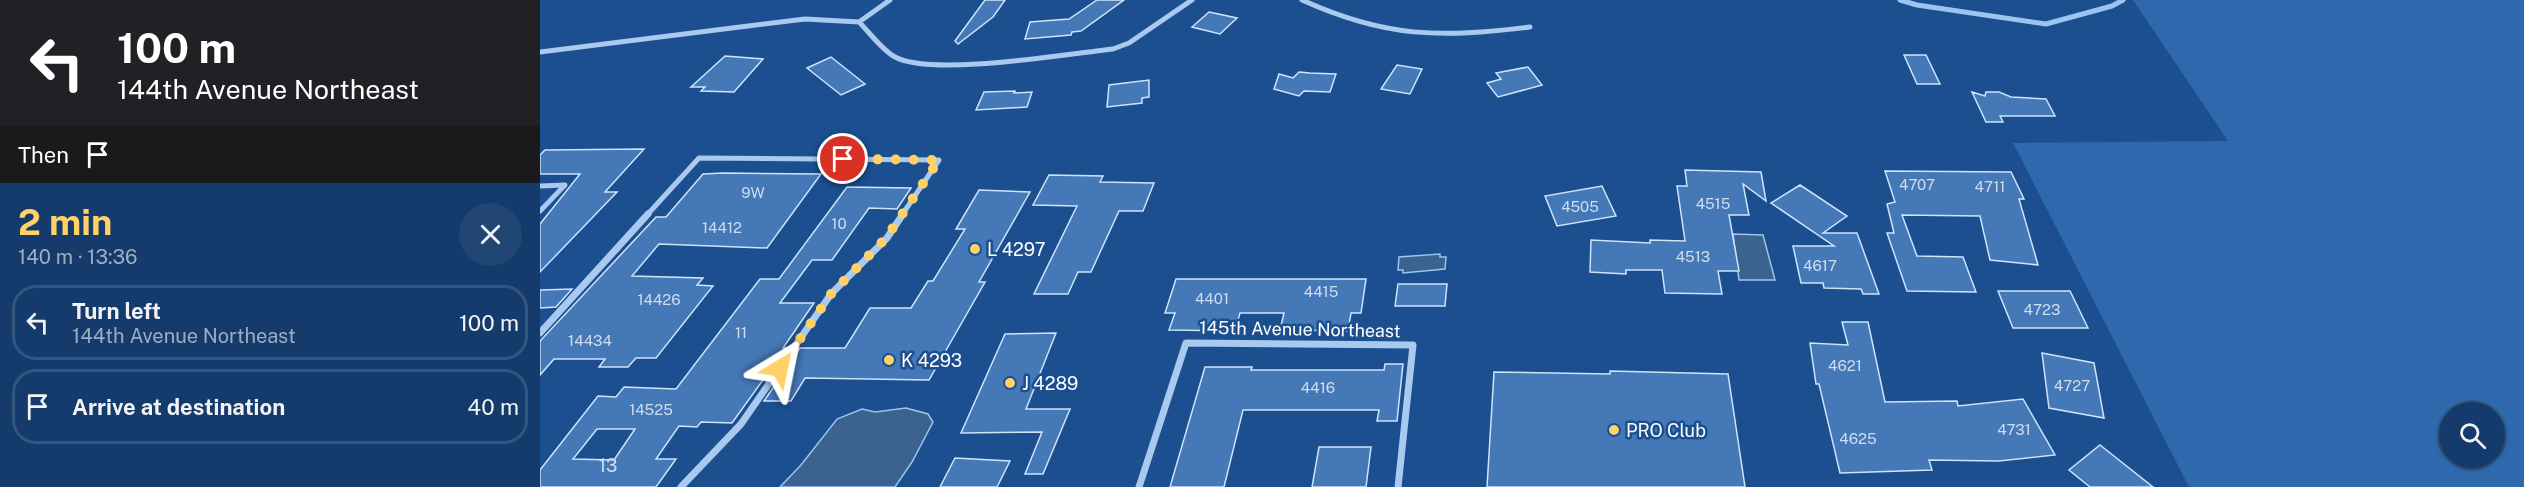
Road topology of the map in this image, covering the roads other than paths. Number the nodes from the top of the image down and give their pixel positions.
1 (890, 0) edge
2 (1192, 0) edge
3 (1302, 0) edge
4 (859, 22) junction
5 (1530, 27) dead end
6 (540, 52) edge
7 (540, 186) edge
8 (540, 211) edge
9 (540, 333) edge
10 (681, 487) edge
11 (1139, 487) edge
12 (1398, 487) edge

1 - 4 street
2 - 4 street
3 - 5 street
4 - 6 street
7 - 8 street
9 - 10 street
11 - 12 street, 145th Avenue Northeast

